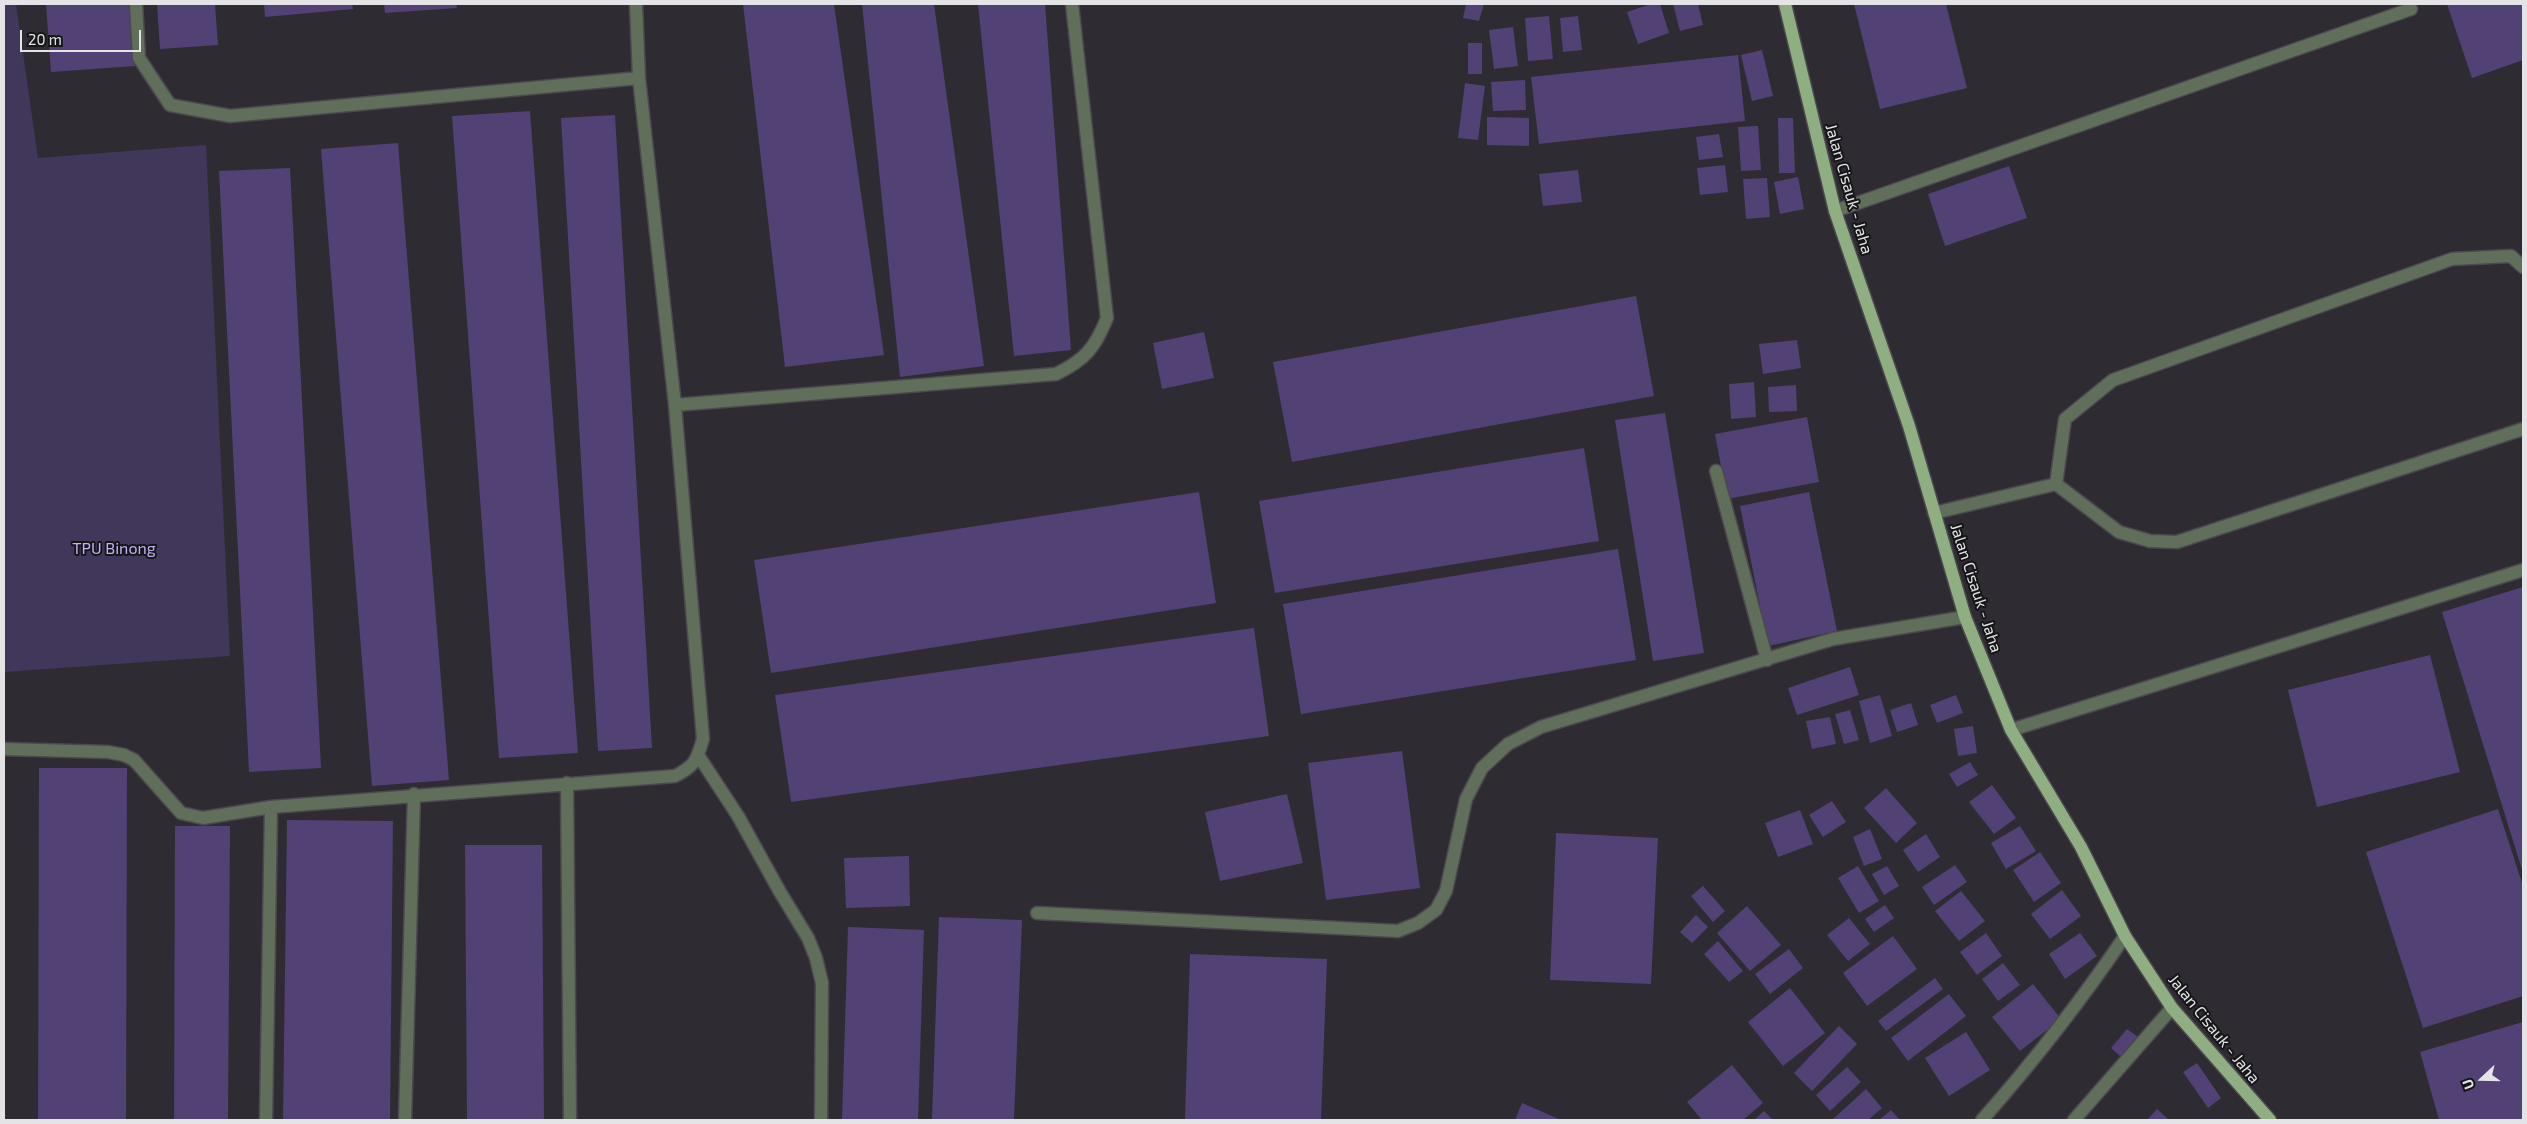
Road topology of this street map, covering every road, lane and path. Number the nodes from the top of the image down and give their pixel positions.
1 (136, 4) edge
2 (636, 4) edge
3 (1072, 4) edge
4 (1785, 4) edge
5 (2411, 9) dead end
6 (639, 78) junction
7 (1835, 211) junction
8 (2523, 267) edge
9 (675, 405) junction
10 (2523, 429) edge
11 (1716, 471) dead end
12 (2056, 484) junction
13 (1934, 513) junction
14 (2523, 570) edge
15 (1965, 618) junction
16 (1767, 660) junction
17 (2011, 730) junction
18 (4, 749) edge
19 (698, 755) junction
20 (567, 783) junction
21 (414, 794) junction
22 (271, 807) junction
23 (1037, 913) dead end
24 (2124, 936) junction
25 (2172, 1008) junction
26 (266, 1120) edge
27 (405, 1120) edge
28 (570, 1120) edge
29 (821, 1120) edge
30 (1982, 1120) edge
31 (2074, 1120) edge
32 (2270, 1120) edge

1 - 6 lane
2 - 6 lane
3 - 9 lane
4 - 7 main road, Jalan Cisauk - Jaha
5 - 7 lane
6 - 9 lane
7 - 13 main road, Jalan Cisauk - Jaha
8 - 12 lane
9 - 19 lane
10 - 12 lane
11 - 16 lane
12 - 13 lane
13 - 15 main road, Jalan Cisauk - Jaha
14 - 17 lane
15 - 16 lane
15 - 17 main road, Jalan Cisauk - Jaha
16 - 23 lane
17 - 24 main road, Jalan Cisauk - Jaha
18 - 22 lane
19 - 20 lane
19 - 29 lane
20 - 21 lane
20 - 28 lane
21 - 22 lane
21 - 27 lane
22 - 26 lane
24 - 25 main road, Jalan Cisauk - Jaha
24 - 30 lane
25 - 31 lane
25 - 32 main road, Jalan Cisauk - Jaha

